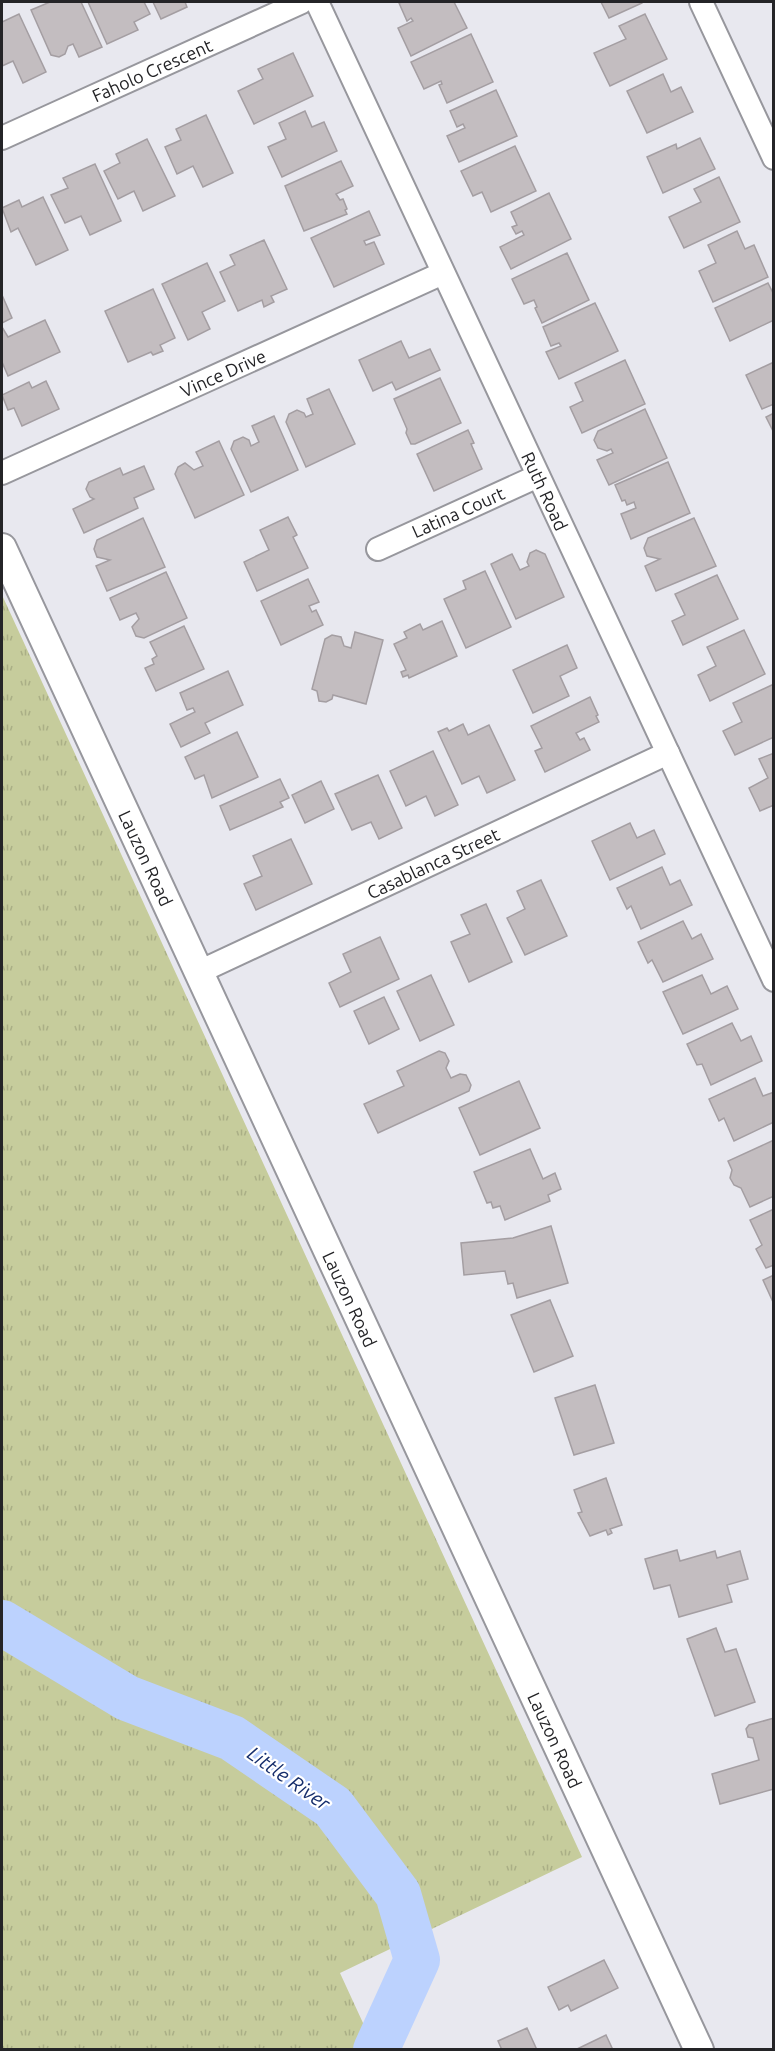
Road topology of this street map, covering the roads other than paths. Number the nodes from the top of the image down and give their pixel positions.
1 (302, 2) edge
2 (317, 2) edge
3 (701, 2) edge
4 (2, 138) edge
5 (774, 158) edge
6 (443, 273) junction
7 (2, 473) edge
8 (538, 476) junction
9 (2, 548) edge
10 (378, 549) dead end
11 (668, 753) junction
12 (199, 972) junction
13 (774, 980) edge
14 (699, 2049) edge

1 - 4 street, Faholo Crescent
2 - 6 street, Ruth Road
3 - 5 street
6 - 7 street, Vince Drive
6 - 8 street, Ruth Road
8 - 10 street, Latina Court
8 - 11 street, Ruth Road
9 - 12 street, Lauzon Road
11 - 12 street, Casablanca Street
11 - 13 street, Ruth Road
12 - 14 street, Lauzon Road

